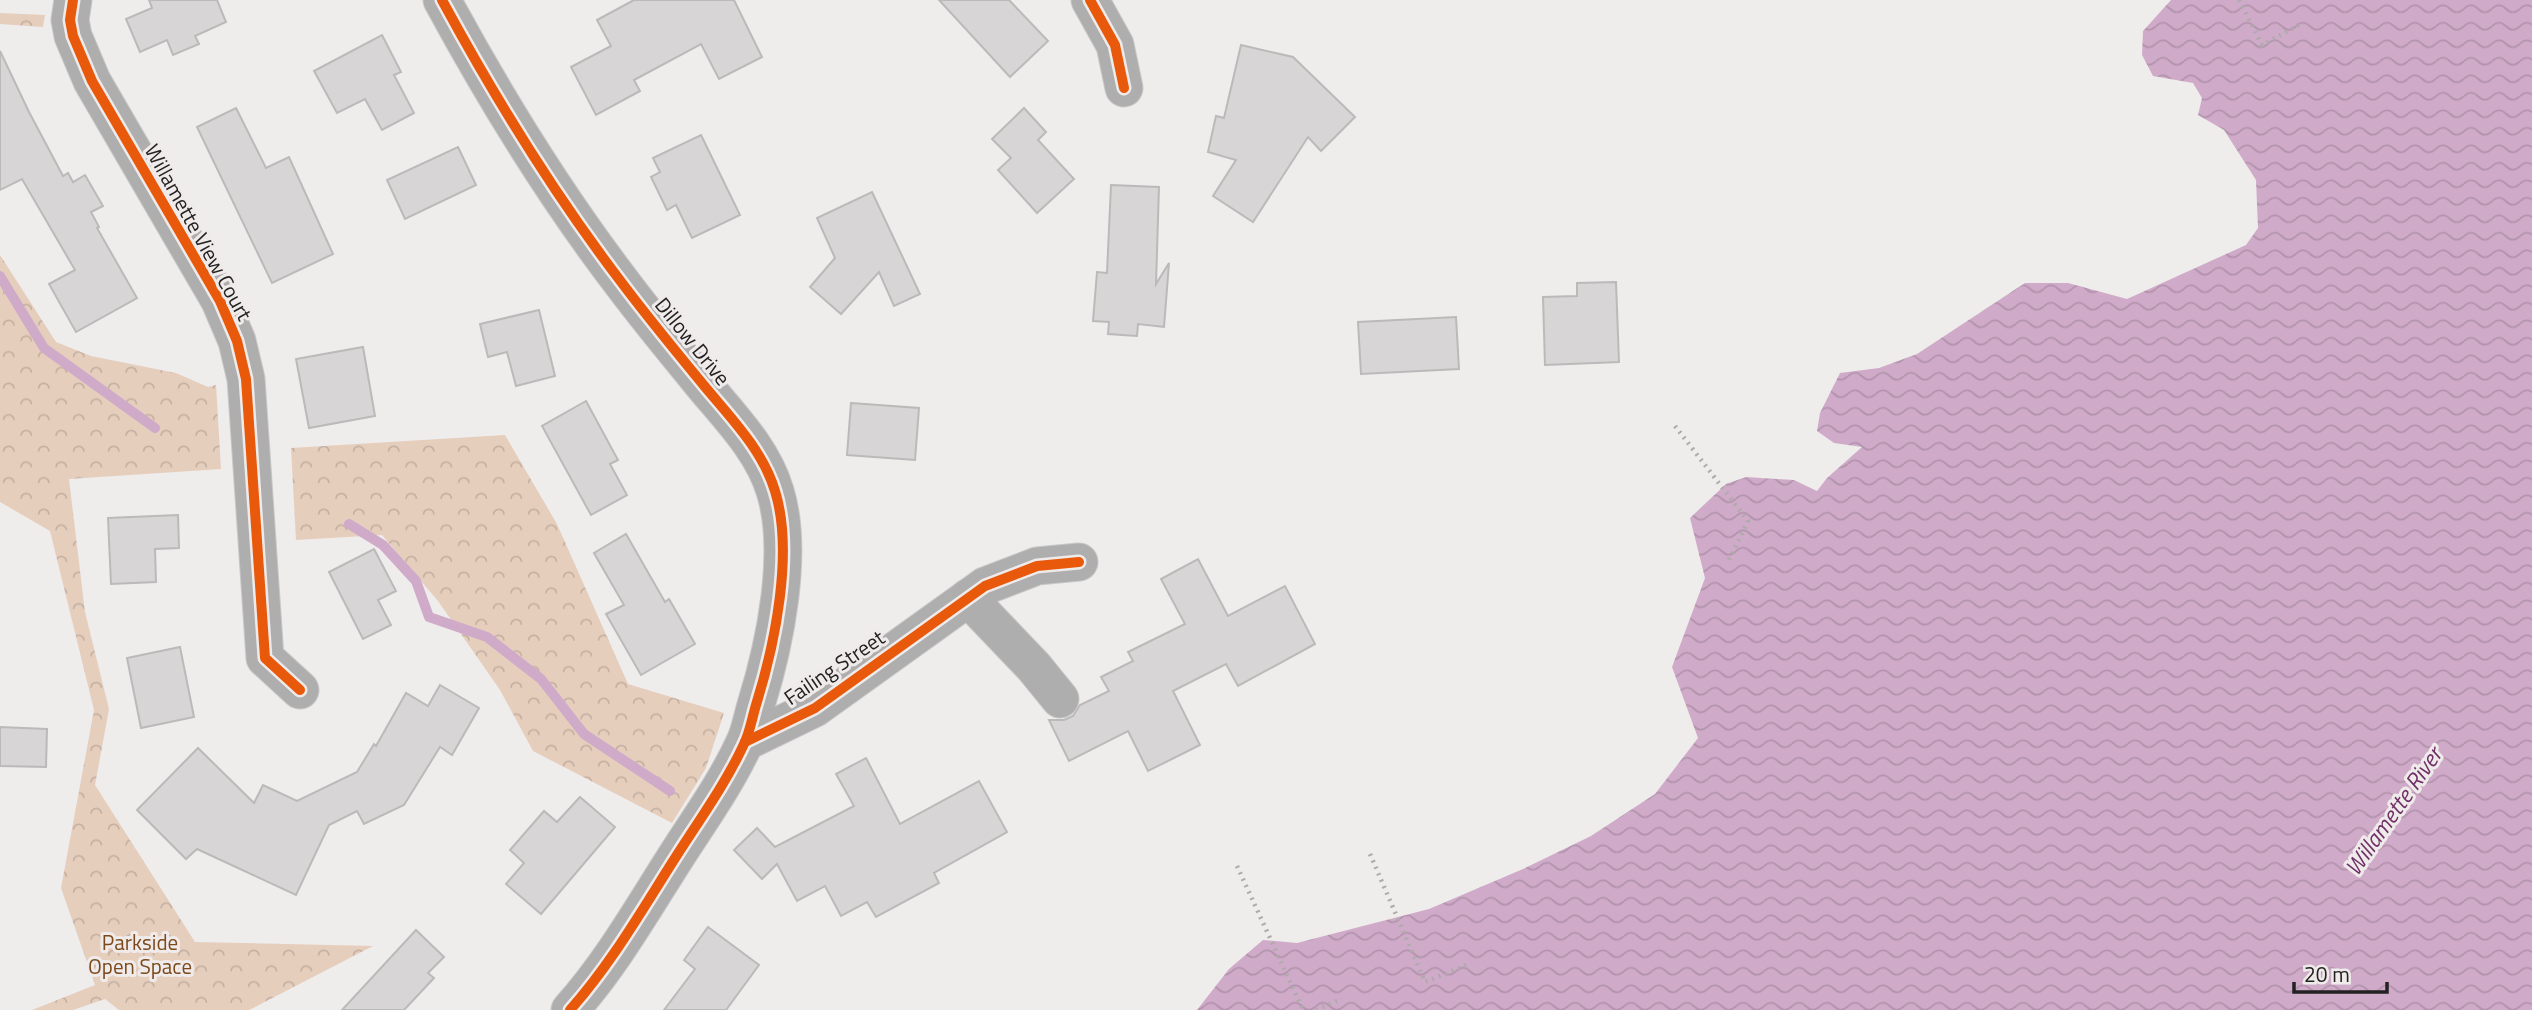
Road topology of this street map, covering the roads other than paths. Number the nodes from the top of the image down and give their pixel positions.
1 (73, 0) edge
2 (442, 0) edge
3 (1090, 0) edge
4 (1124, 88) dead end
5 (1079, 562) dead end
6 (968, 598) junction
7 (300, 690) dead end
8 (1060, 699) dead end
9 (745, 742) junction
10 (570, 1010) edge

1 - 7 street, Willamette View Court
2 - 9 street, Dillow Drive
3 - 4 street
5 - 6 street, Failing Street
6 - 8 street
6 - 9 street, Failing Street
9 - 10 street

